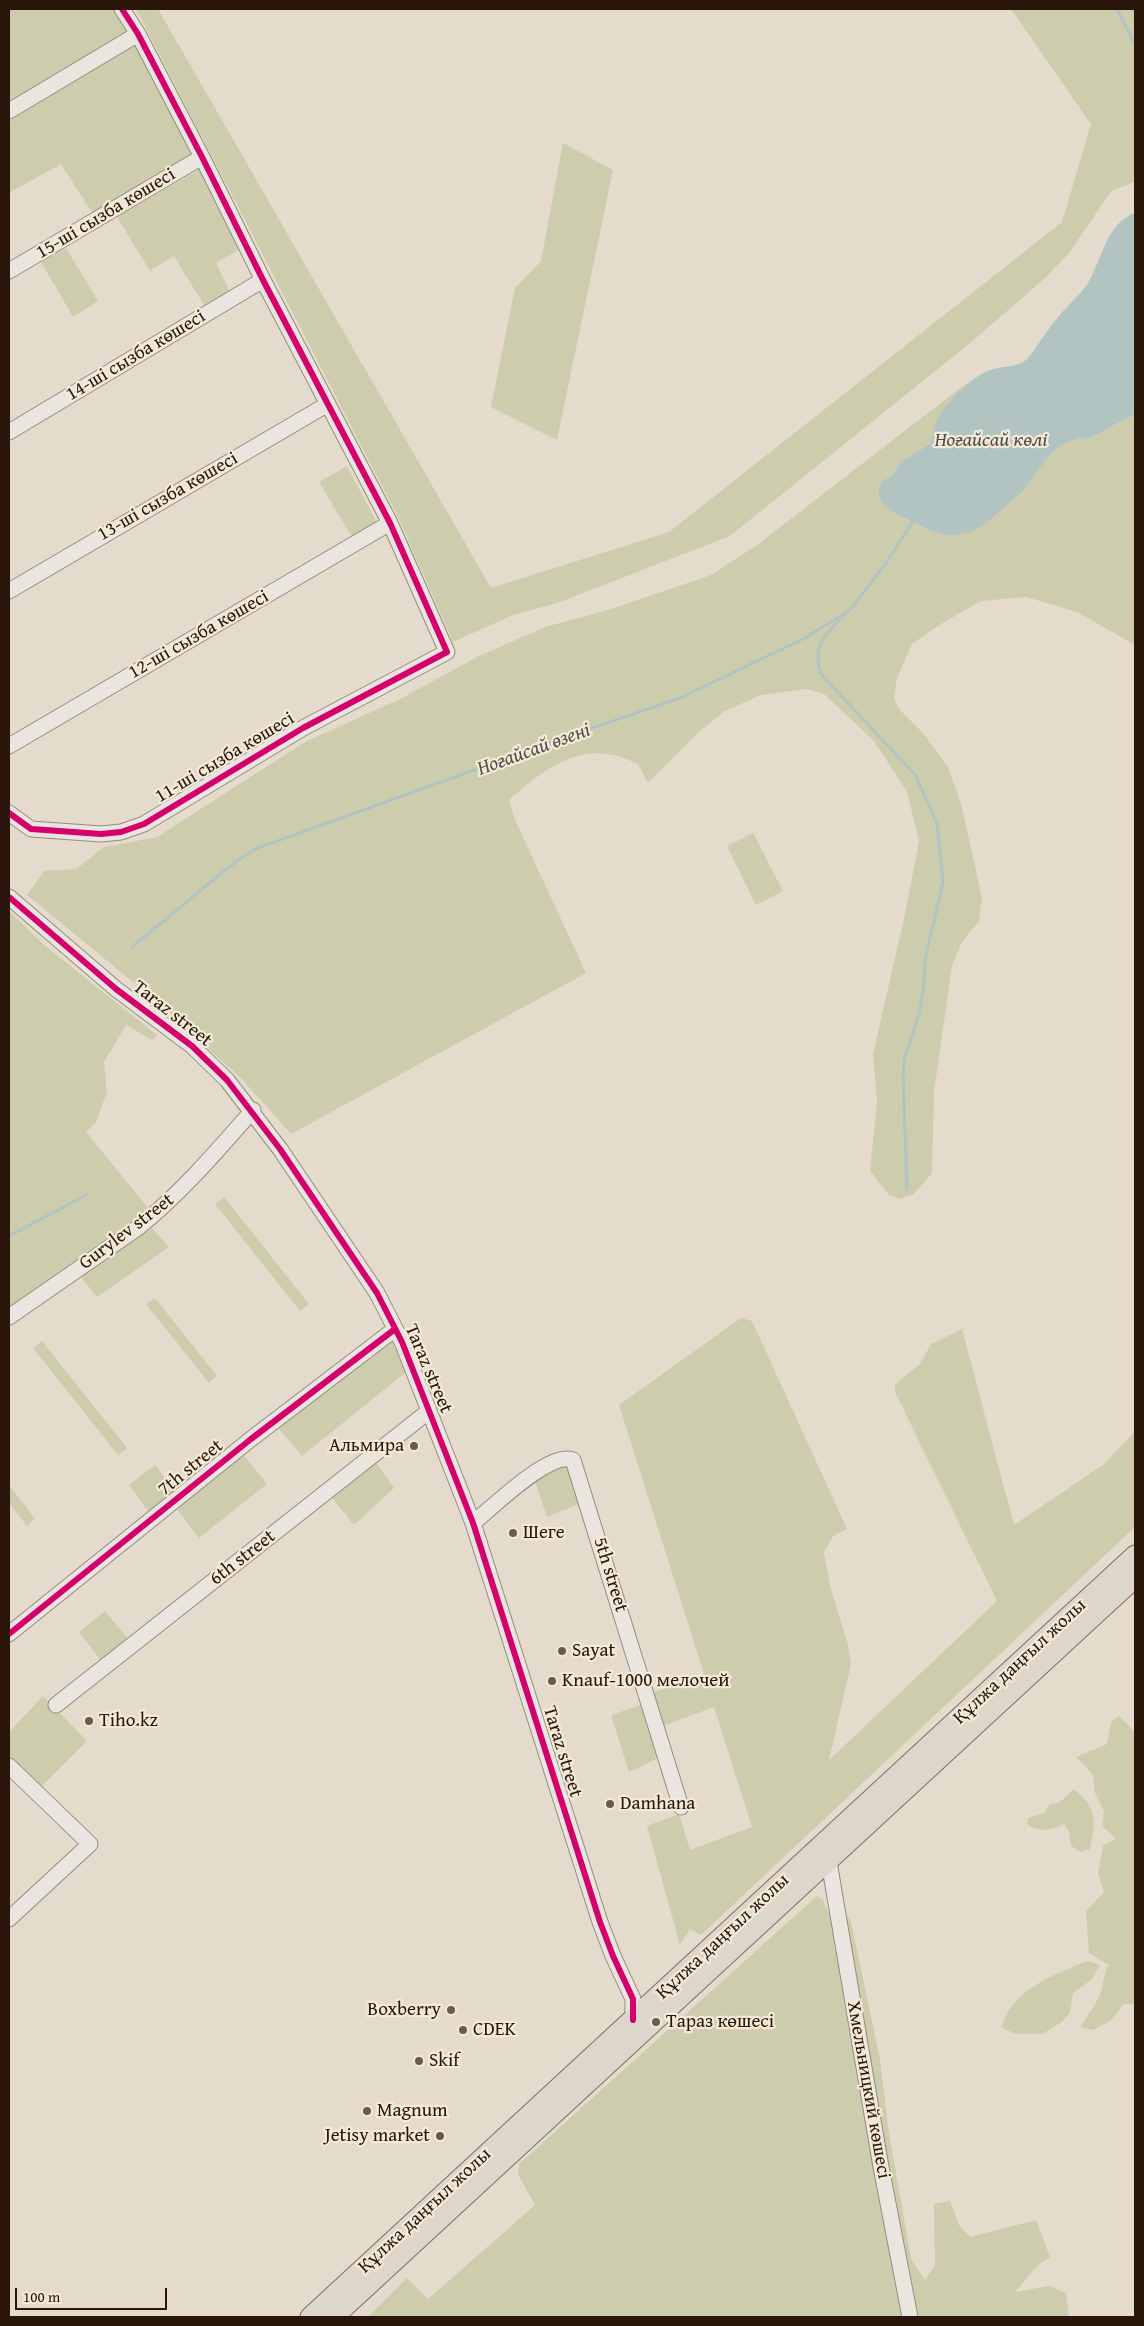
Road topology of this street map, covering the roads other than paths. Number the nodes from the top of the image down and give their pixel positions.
1 (122, 9) edge
2 (138, 34) junction
3 (9, 111) edge
4 (202, 157) junction
5 (9, 271) edge
6 (263, 280) junction
7 (328, 404) junction
8 (9, 432) edge
9 (390, 523) junction
10 (9, 590) edge
11 (9, 746) edge
12 (9, 813) edge
13 (9, 897) edge
14 (253, 1110) junction
15 (9, 1317) edge
16 (395, 1328) junction
17 (429, 1411) junction
18 (473, 1523) junction
19 (1135, 1555) edge
20 (1135, 1578) edge
21 (9, 1634) edge
22 (56, 1705) dead end
23 (9, 1766) edge
24 (681, 1807) dead end
25 (829, 1862) junction
26 (9, 1919) edge
27 (622, 1975) junction
28 (674, 1982) junction
29 (633, 2020) junction
30 (310, 2317) edge
31 (334, 2317) edge
32 (910, 2317) edge

1 - 2 street
2 - 3 street
2 - 4 street
4 - 5 street, 15-ші сызба көшесі
4 - 6 street
6 - 7 street
6 - 8 street, 14-ші сызба көшесі
7 - 9 street
7 - 10 street, 13-ші сызба көшесі
9 - 11 street, 12-ші сызба көшесі
9 - 12 street, 11-ші сызба көшесі
13 - 14 street, Taraz street
14 - 15 street, Gurylev street
14 - 16 street, Taraz street
16 - 17 street, Taraz street
16 - 21 street, 7th street
17 - 18 street, Taraz street
17 - 22 street, 6th street
18 - 24 street, 5th street
18 - 27 street, Taraz street
19 - 28 main road, Құлжа даңғыл жолы
20 - 25 main road, Құлжа даңғыл жолы
23 - 26 street
25 - 31 main road, Құлжа даңғыл жолы
25 - 32 street, Хмельницкий көшесі
27 - 28 street
27 - 29 street, Taraz street
28 - 29 main road, Құлжа даңғыл жолы
29 - 30 main road, Құлжа даңғыл жолы

